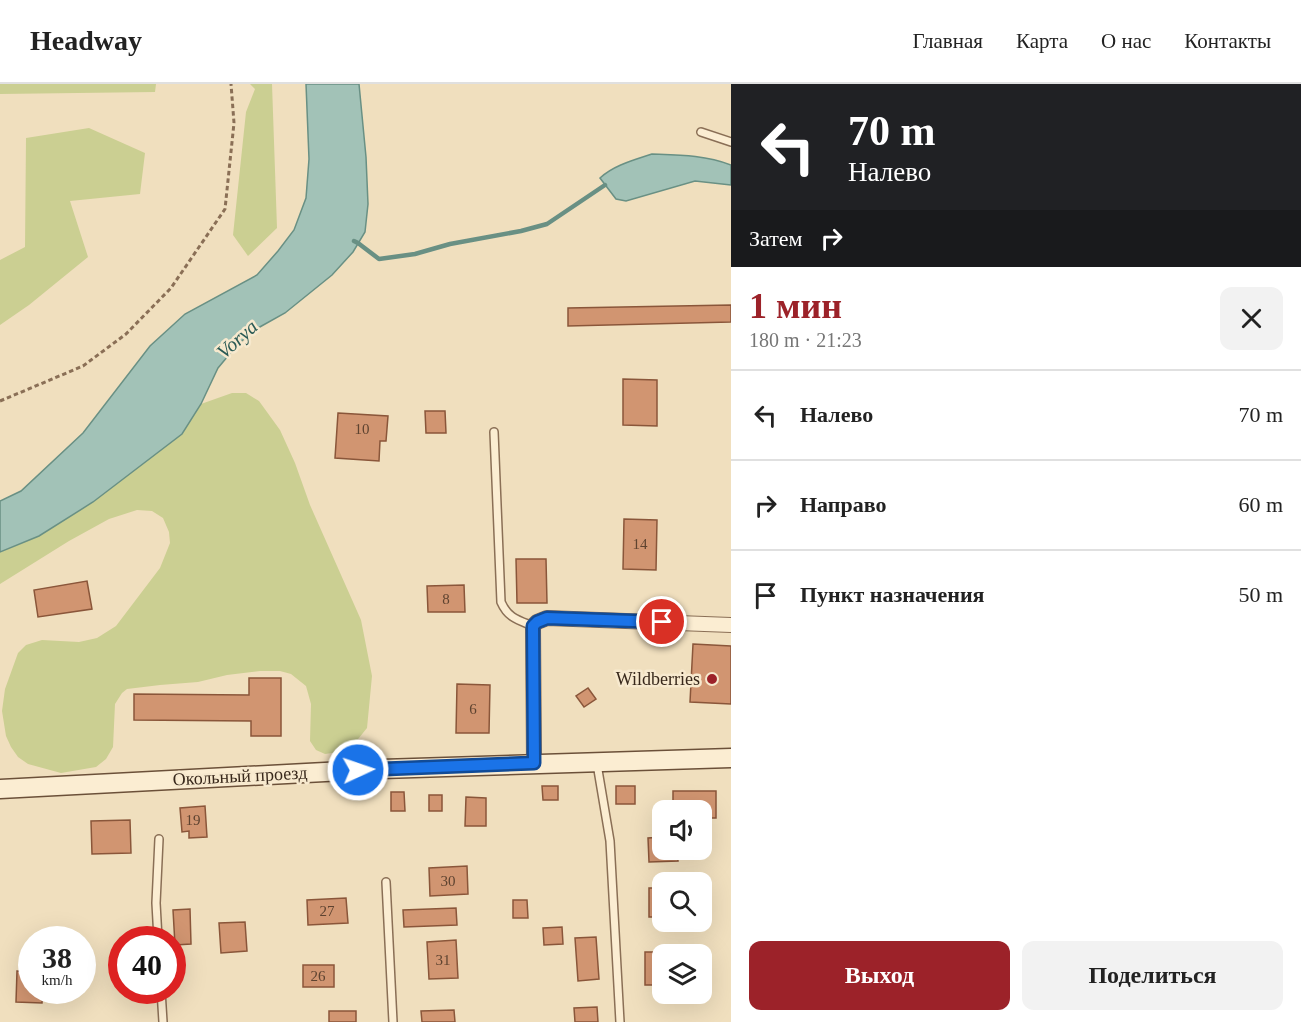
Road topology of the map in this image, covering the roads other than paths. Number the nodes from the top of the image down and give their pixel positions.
1 (701, 132) dead end
2 (731, 142) edge
3 (494, 432) dead end
4 (731, 625) edge
5 (533, 626) junction
6 (731, 758) edge
7 (597, 761) junction
8 (534, 763) junction
9 (0, 789) edge
10 (159, 839) dead end
11 (386, 882) dead end
12 (157, 926) edge
13 (162, 1004) edge
14 (163, 1022) edge
15 (393, 1022) edge
16 (620, 1022) edge

1 - 2 lane
3 - 5 lane
4 - 5 street
5 - 8 street
6 - 7 street, Окольный проезд
7 - 8 street, Окольный проезд
7 - 16 lane
8 - 9 street, Окольный проезд
10 - 12 lane
11 - 15 lane
13 - 14 lane

